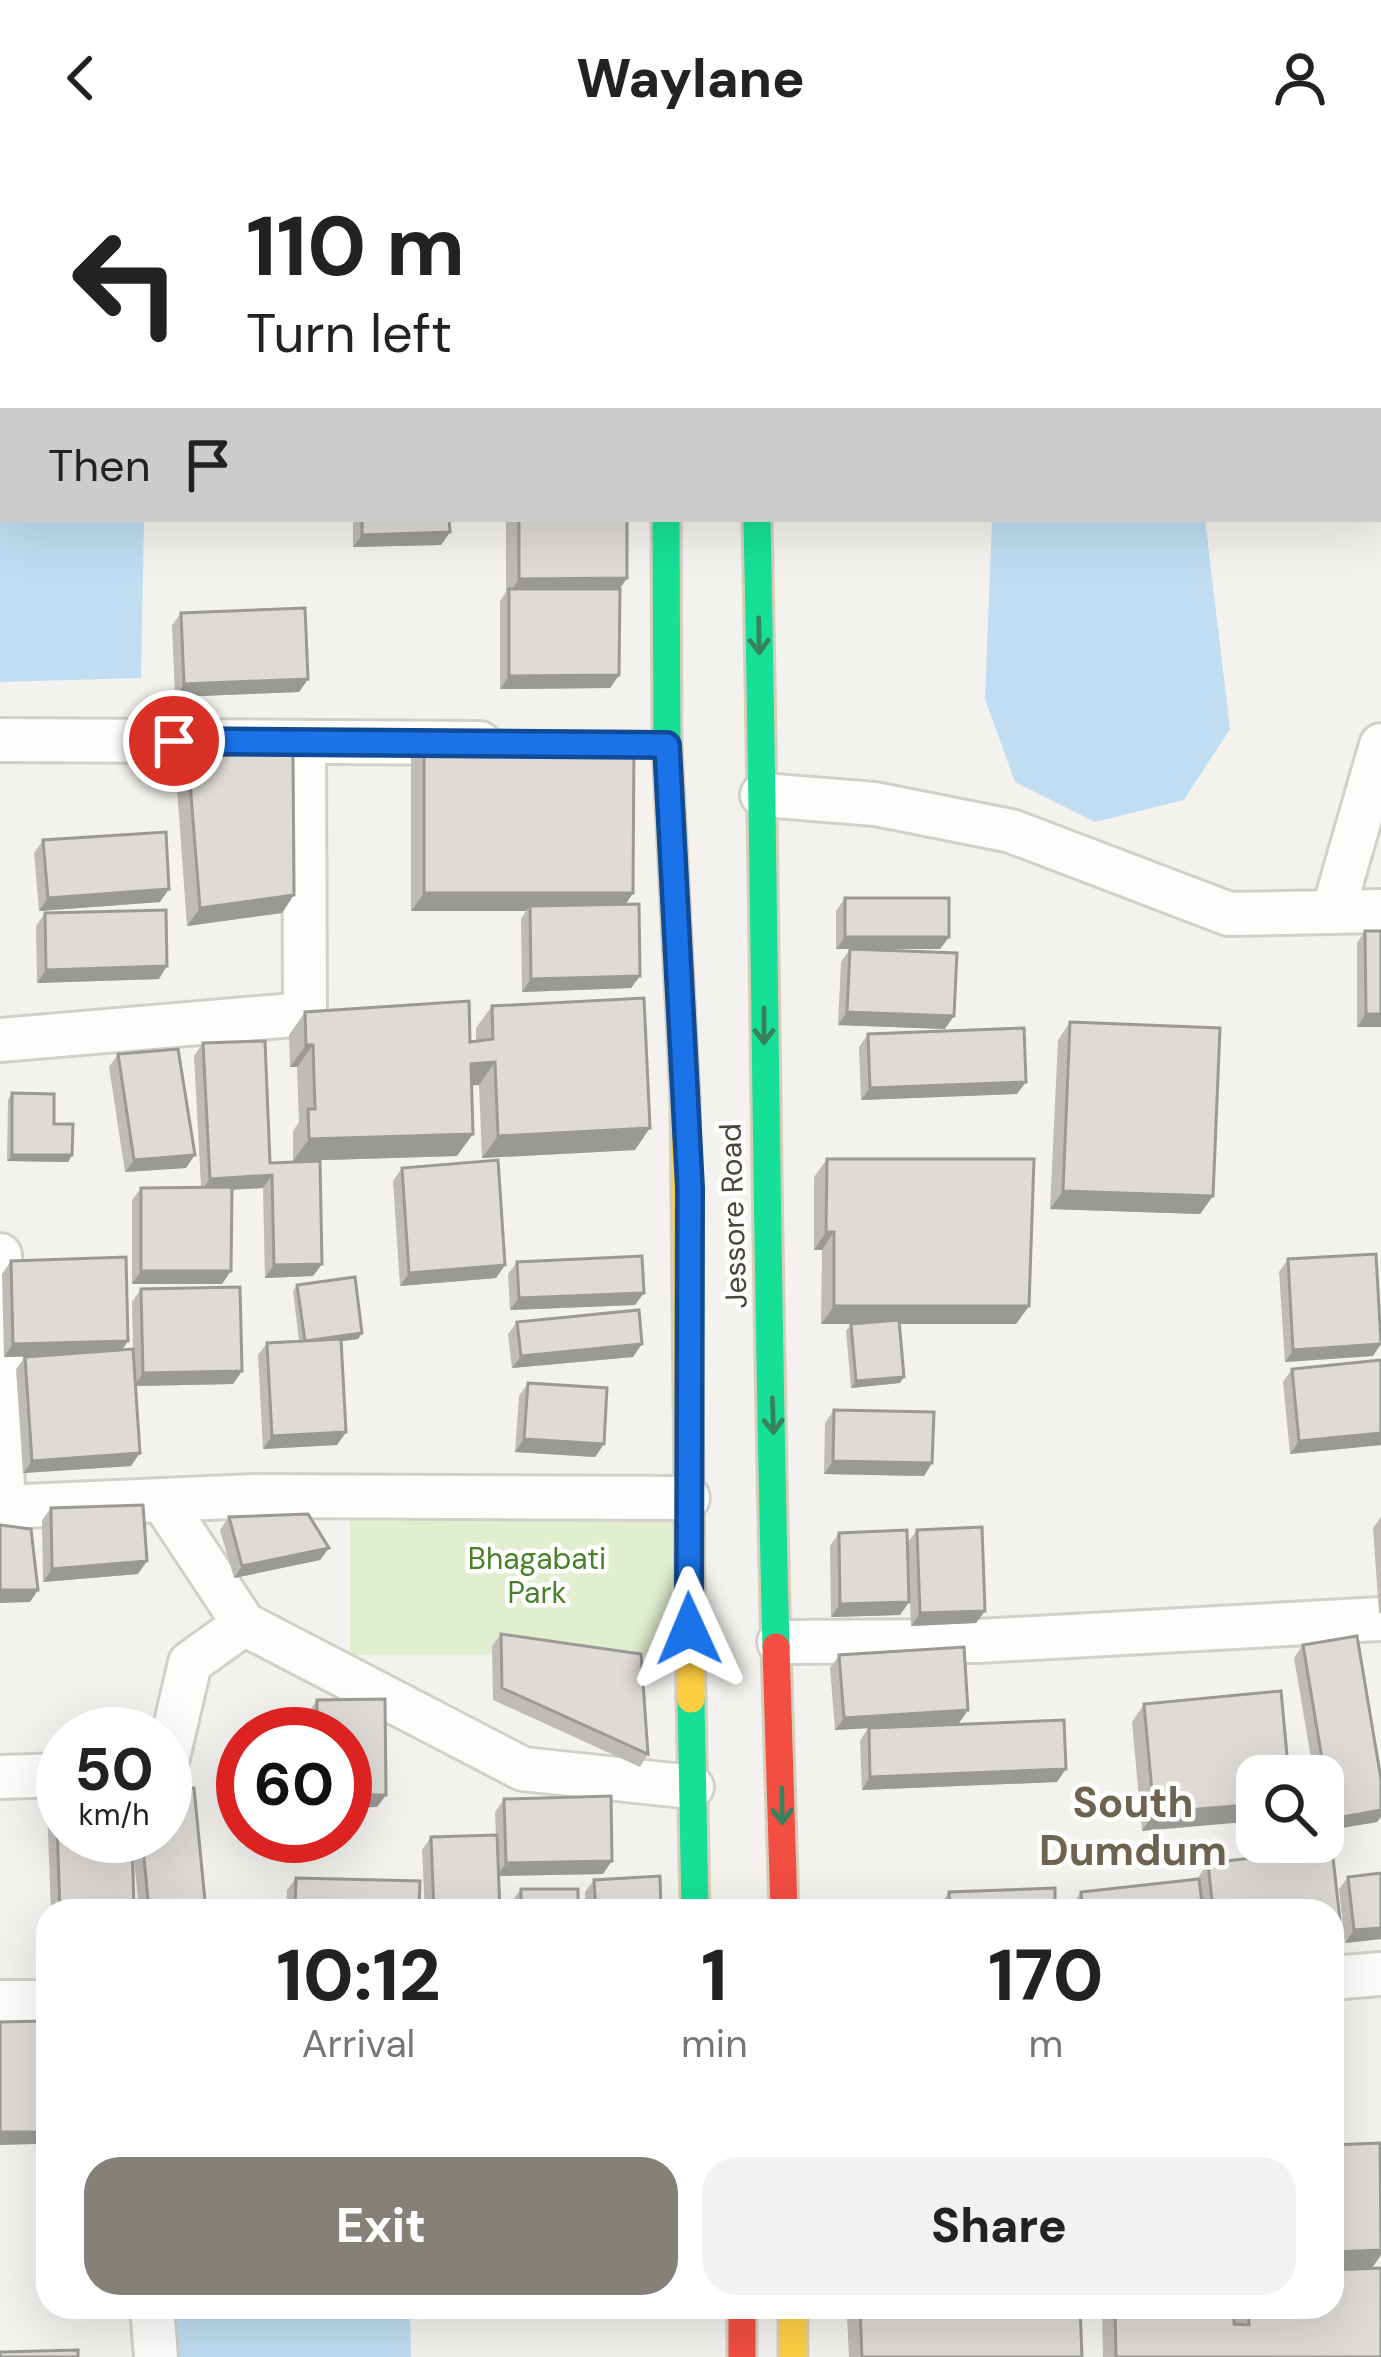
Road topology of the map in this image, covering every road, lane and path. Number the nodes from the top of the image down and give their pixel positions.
1 (666, 522) edge
2 (757, 522) edge
3 (0, 740) edge
4 (304, 742) junction
5 (510, 744) edge
6 (622, 745) edge
7 (667, 745) junction
8 (1381, 745) edge
9 (762, 795) junction
10 (1381, 911) edge
11 (1333, 912) junction
12 (0, 1040) edge
13 (763, 1184) junction
14 (690, 1188) junction
15 (711, 1225) dead end
16 (740, 1243) dead end
17 (0, 1255) edge
18 (688, 1498) junction
19 (161, 1500) junction
20 (2, 1507) edge
21 (1381, 1619) edge
22 (244, 1624) junction
23 (779, 1642) junction
24 (180, 1707) edge
25 (36, 1776) edge
26 (0, 1777) edge
27 (692, 1787) junction
28 (695, 1899) edge
29 (784, 1899) edge
30 (1381, 1974) edge
31 (1344, 1977) edge
32 (0, 2002) edge
33 (36, 2002) edge
34 (153, 2319) edge
35 (742, 2319) edge
36 (793, 2319) edge
37 (156, 2357) edge
38 (742, 2357) edge
39 (793, 2357) edge

1 - 7 main road, Jessore Road
2 -> 9 main road, Jessore Road
3 - 4 street
4 - 5 street
4 - 12 street
6 - 7 street
7 - 14 main road, Jessore Road
8 - 11 street
9 - 11 street
9 -> 13 main road, Jessore Road
10 - 11 street
13 - 16 main road
13 -> 23 main road, Jessore Road
14 - 15 main road
14 - 18 main road, Jessore Road
17 - 20 street
18 - 19 street
18 - 27 main road, Jessore Road
19 - 20 street
19 - 22 street
21 - 23 street
22 - 24 street
22 - 27 street
23 -> 29 main road, Jessore Road
25 - 26 street
27 - 28 main road, Jessore Road
30 - 31 street
32 - 33 street
34 - 37 street
35 - 38 main road
36 - 39 main road

